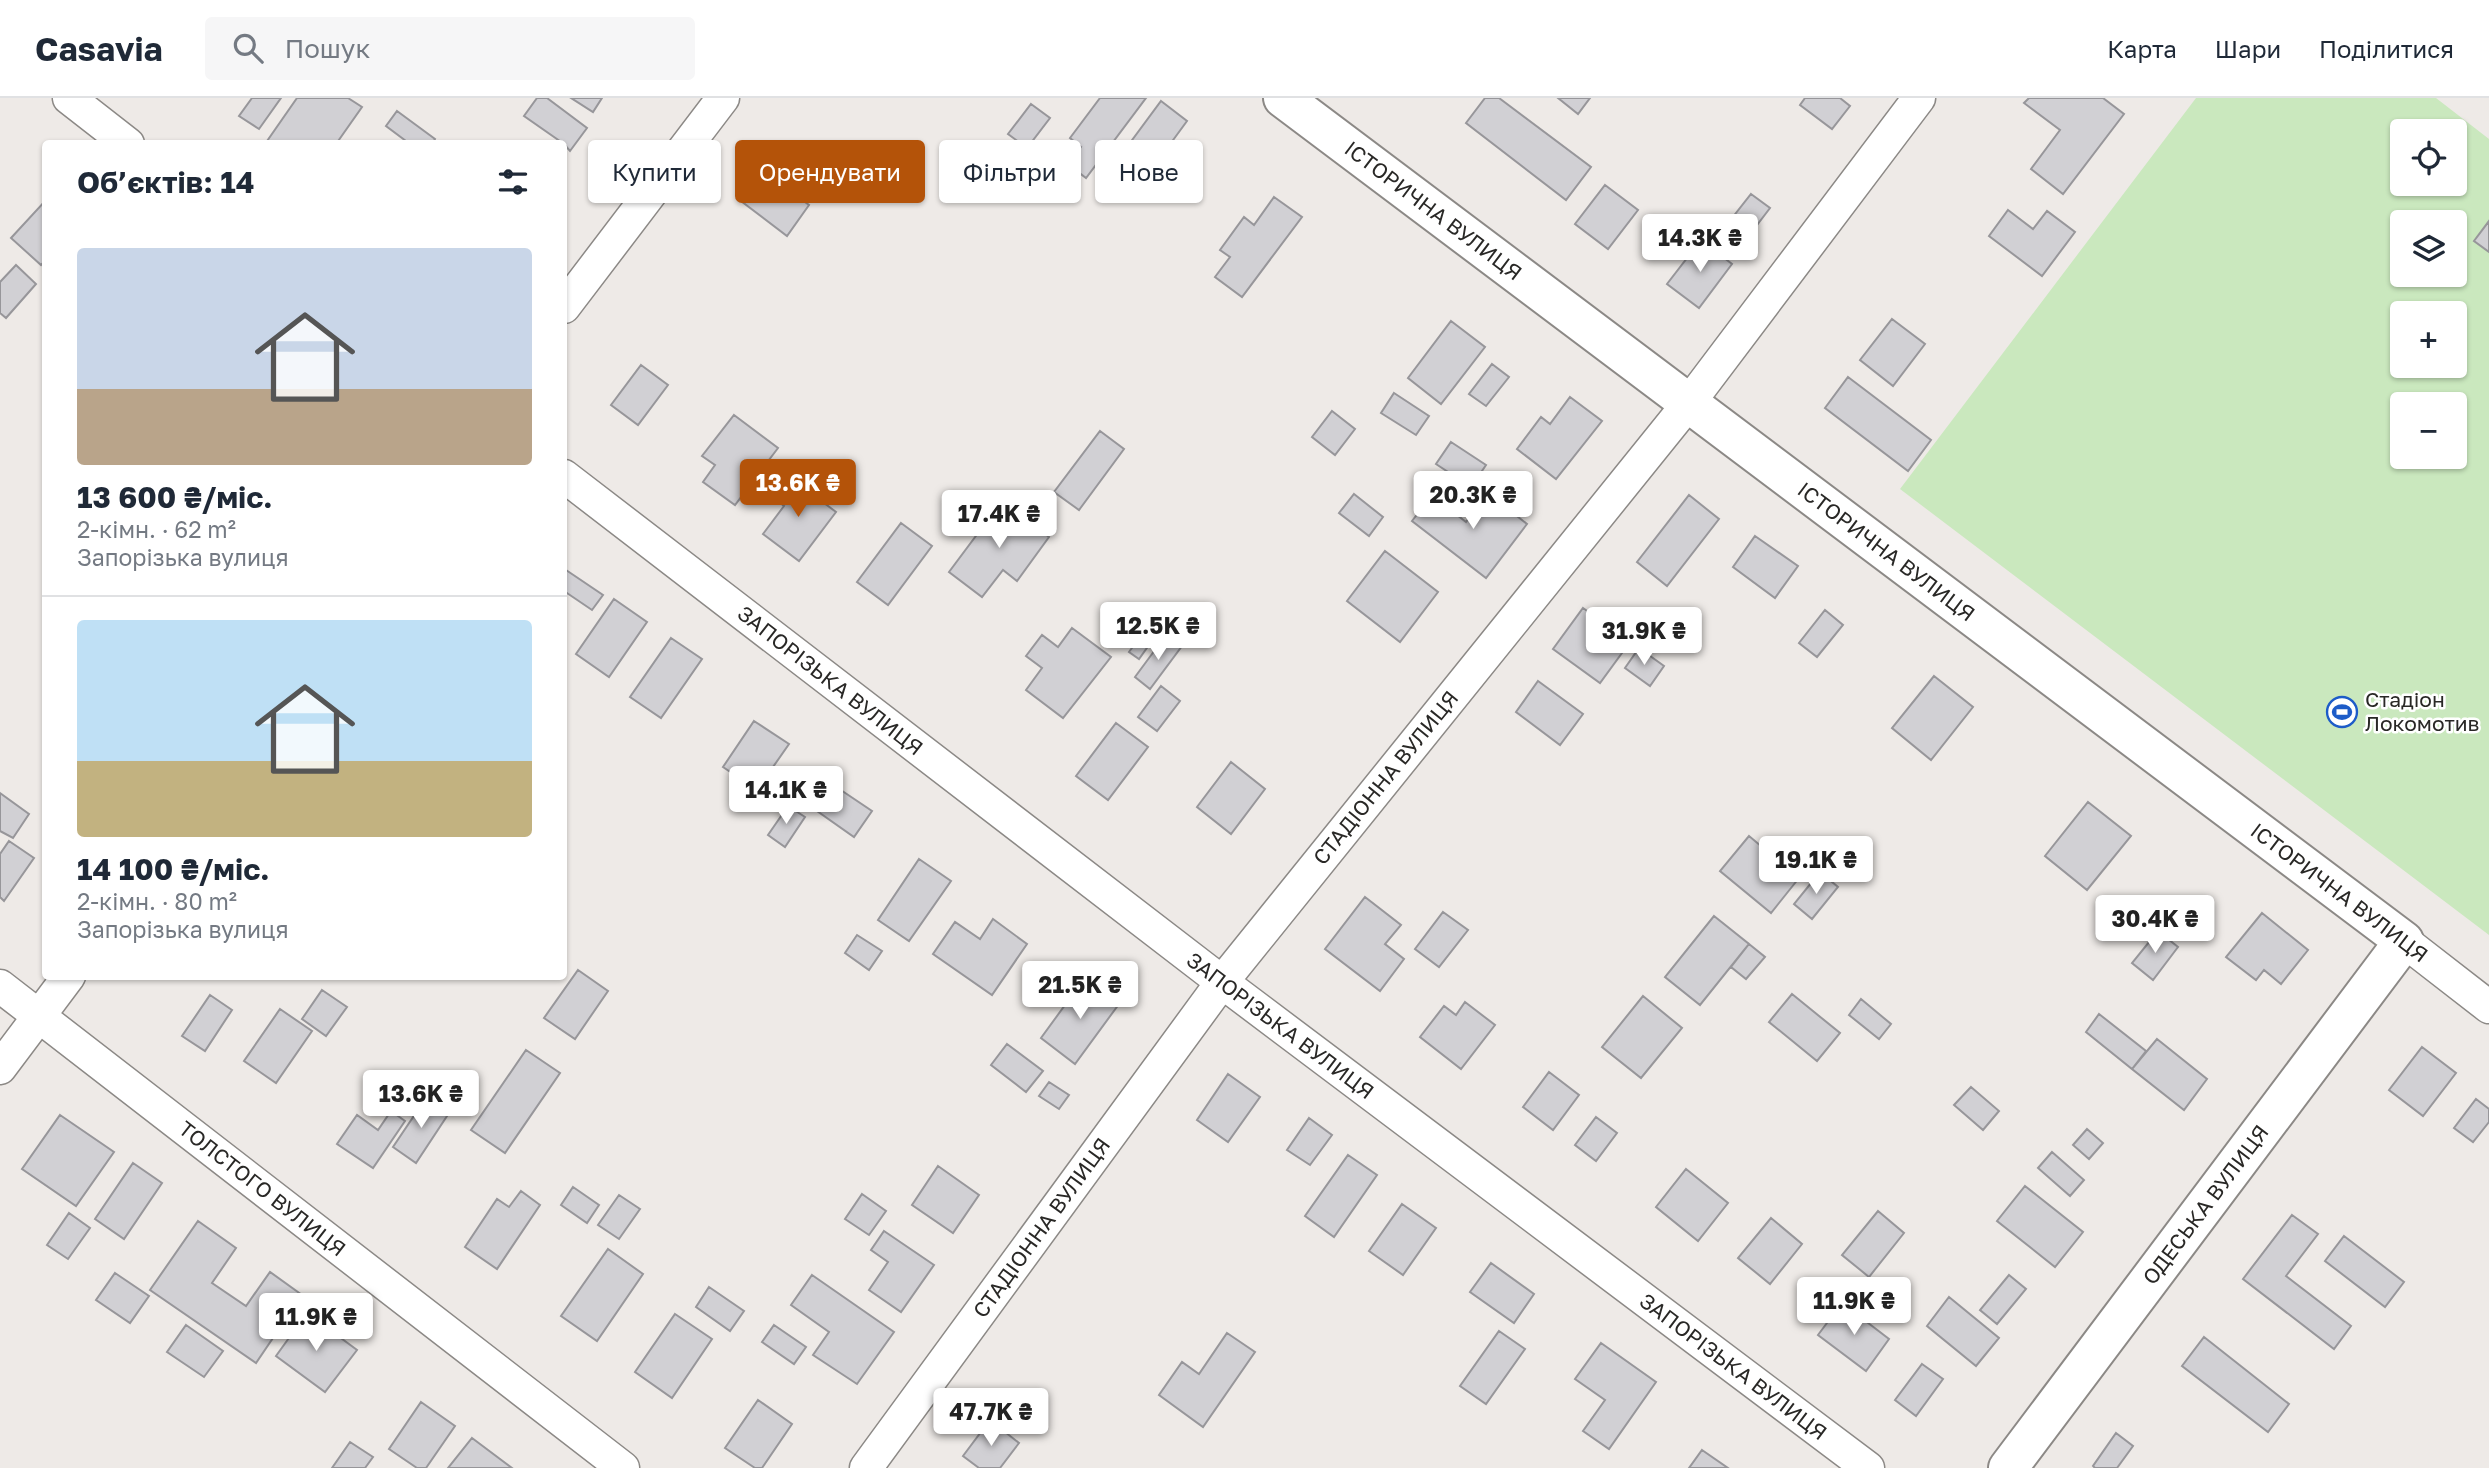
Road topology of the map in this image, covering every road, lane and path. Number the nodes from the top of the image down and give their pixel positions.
1 (69, 98) edge
2 (723, 98) edge
3 (1283, 98) edge
4 (1919, 98) edge
5 (123, 140) edge
6 (567, 303) edge
7 (1688, 404) junction
8 (567, 478) edge
9 (2404, 942) junction
10 (66, 980) edge
11 (1222, 982) junction
12 (0, 986) edge
13 (2489, 1007) edge
14 (39, 1017) junction
15 (0, 1068) edge
16 (623, 1468) edge
17 (866, 1468) edge
18 (1868, 1468) edge
19 (2008, 1468) edge

1 - 5 street
2 - 6 street
3 - 7 street, ІСТОРИЧНА ВУЛИЦЯ
4 - 7 street, СТАДІОННА ВУЛИЦЯ
7 - 9 street, ІСТОРИЧНА ВУЛИЦЯ
7 - 11 street, СТАДІОННА ВУЛИЦЯ
8 - 11 street, ЗАПОРІЗЬКА ВУЛИЦЯ
9 - 13 street, ІСТОРИЧНА ВУЛИЦЯ
9 - 19 street, ОДЕСЬКА ВУЛИЦЯ
10 - 14 street
11 - 17 street, СТАДІОННА ВУЛИЦЯ
11 - 18 street, ЗАПОРІЗЬКА ВУЛИЦЯ
12 - 14 street, ТОЛСТОГО ВУЛИЦЯ
14 - 15 street
14 - 16 street, ТОЛСТОГО ВУЛИЦЯ

